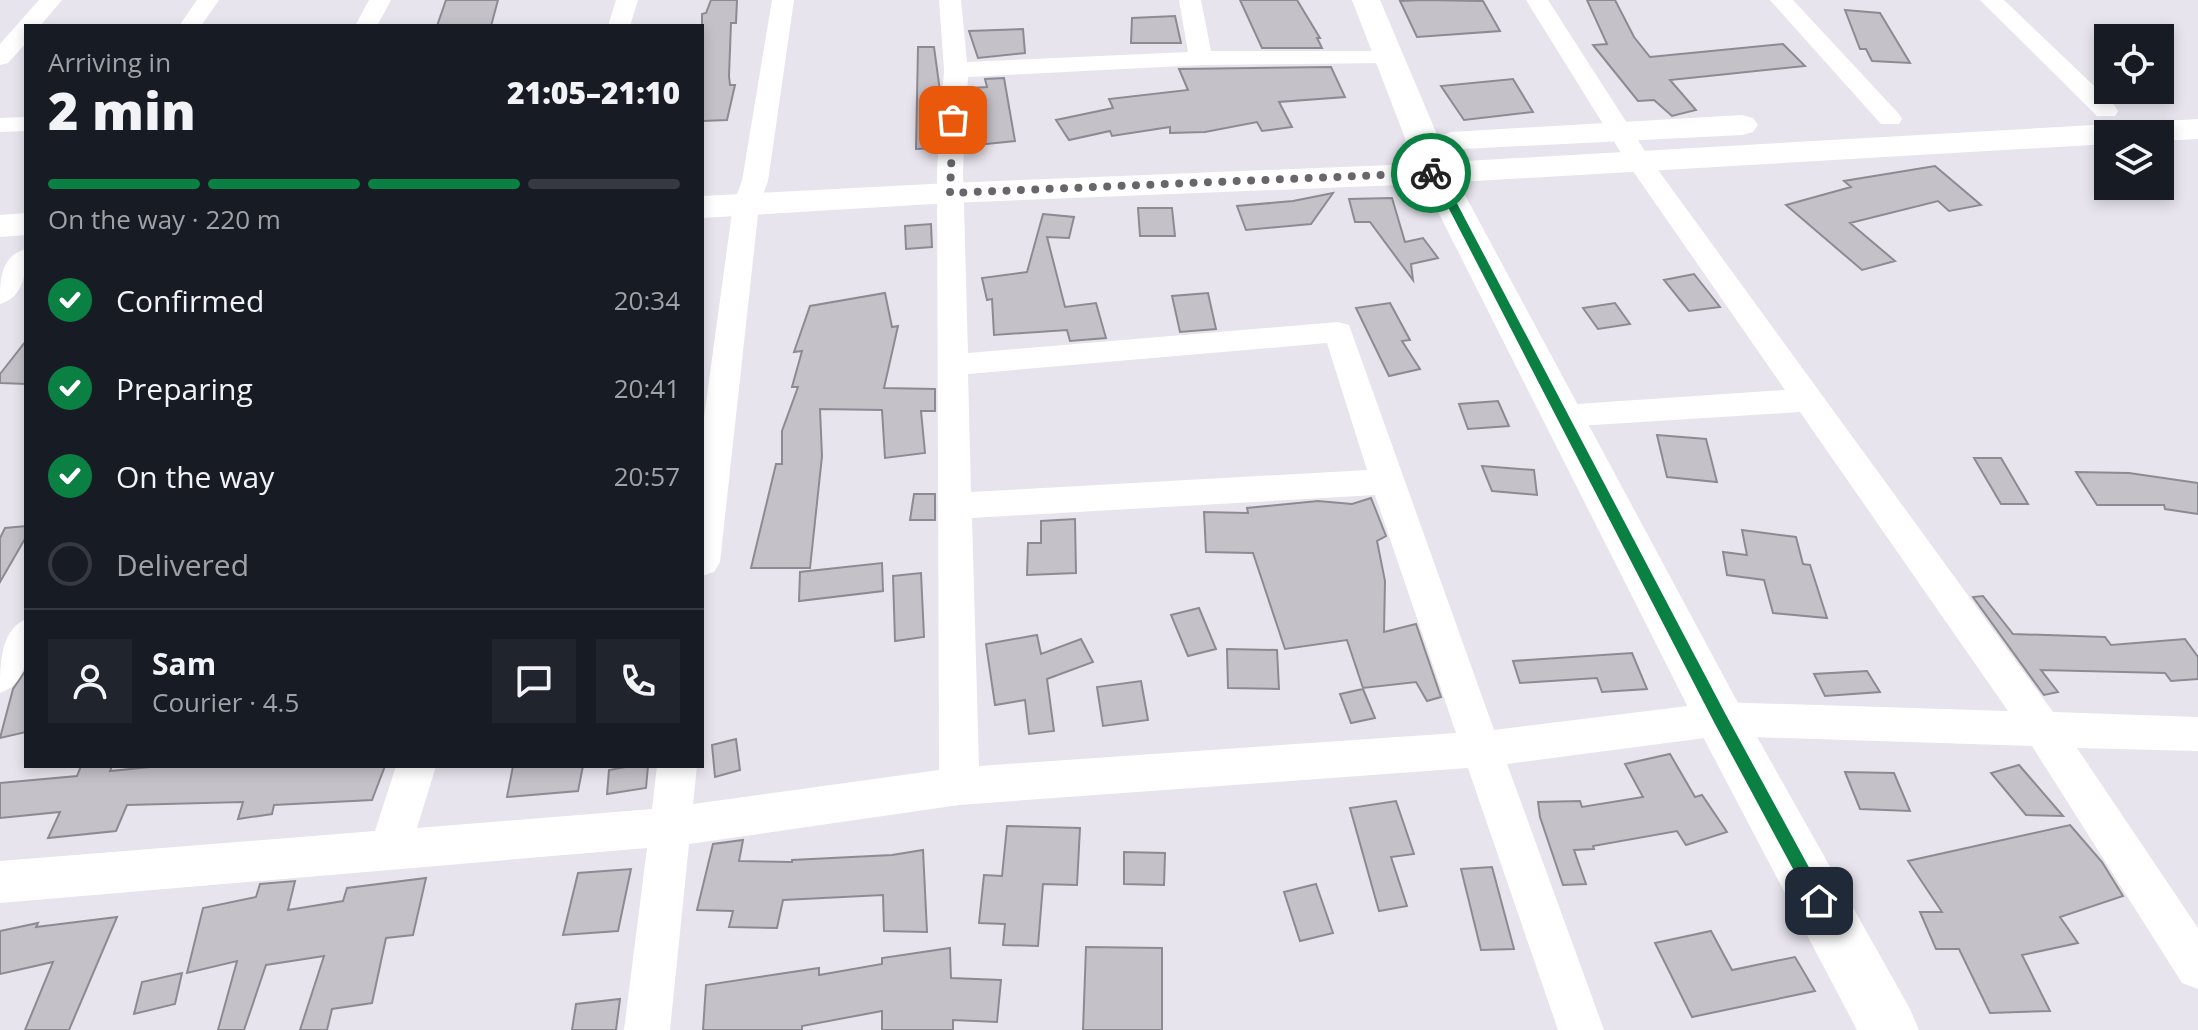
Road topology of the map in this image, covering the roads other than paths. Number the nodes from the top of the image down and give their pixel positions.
1 (51, 0) edge
2 (208, 0) edge
3 (380, 0) edge
4 (627, 0) edge
5 (783, 0) edge
6 (950, 0) edge
7 (1190, 0) edge
8 (1366, 0) edge
9 (1537, 0) edge
10 (1781, 0) edge
11 (1991, 0) edge
12 (30, 24) edge
13 (191, 24) edge
14 (367, 24) edge
15 (620, 24) edge
16 (24, 30) edge
17 (1388, 56) junction
18 (0, 58) edge
19 (1201, 58) junction
20 (956, 70) junction
21 (2198, 107) edge
22 (2106, 111) junction
23 (1890, 119) junction
24 (24, 124) edge
25 (0, 125) edge
26 (2198, 129) edge
27 (1622, 130) junction
28 (1429, 158) junction
29 (1639, 161) junction
30 (950, 182) junction
31 (704, 183) edge
32 (751, 193) junction
33 (704, 206) edge
34 (24, 224) edge
35 (0, 226) edge
36 (24, 249) edge
37 (0, 250) edge
38 (24, 261) edge
39 (0, 294) edge
40 (952, 365) junction
41 (1808, 400) junction
42 (1562, 416) junction
43 (1387, 482) junction
44 (954, 506) junction
45 (704, 547) edge
46 (1720, 719) junction
47 (2043, 729) junction
48 (2198, 734) edge
49 (1483, 749) junction
50 (415, 768) edge
51 (677, 768) edge
52 (959, 786) junction
53 (669, 827) junction
54 (390, 849) junction
55 (0, 882) edge
56 (2198, 967) edge
57 (647, 1030) edge
58 (1581, 1030) edge
59 (1889, 1030) edge

1 - 12 street
2 - 13 street
3 - 14 street
4 - 15 street
5 - 32 street
6 - 20 street
7 - 19 street
8 - 17 main road
9 - 27 street
10 - 23 street
11 - 22 street
16 - 18 street
17 - 19 street
17 - 28 main road
19 - 20 street
20 - 30 street
21 - 22 main road
22 - 23 main road
23 - 27 main road
24 - 25 street
26 - 29 main road
27 - 28 main road
27 - 29 street
28 - 29 main road
28 - 30 main road
28 - 42 main road
29 - 41 street
30 - 32 main road
30 - 40 street
31 - 32 main road
32 - 33 main road
32 - 45 street
34 - 35 main road
36 - 37 main road
38 - 39 street
40 - 43 street
40 - 44 street
41 - 42 street
41 - 47 street
42 - 46 main road
43 - 44 street
43 - 49 street
44 - 52 street
46 - 47 street
46 - 49 street
46 - 59 main road
47 - 48 street
47 - 56 street
49 - 52 street
49 - 58 street
50 - 54 street
51 - 53 street
52 - 53 street
53 - 54 street
53 - 57 street
54 - 55 street

